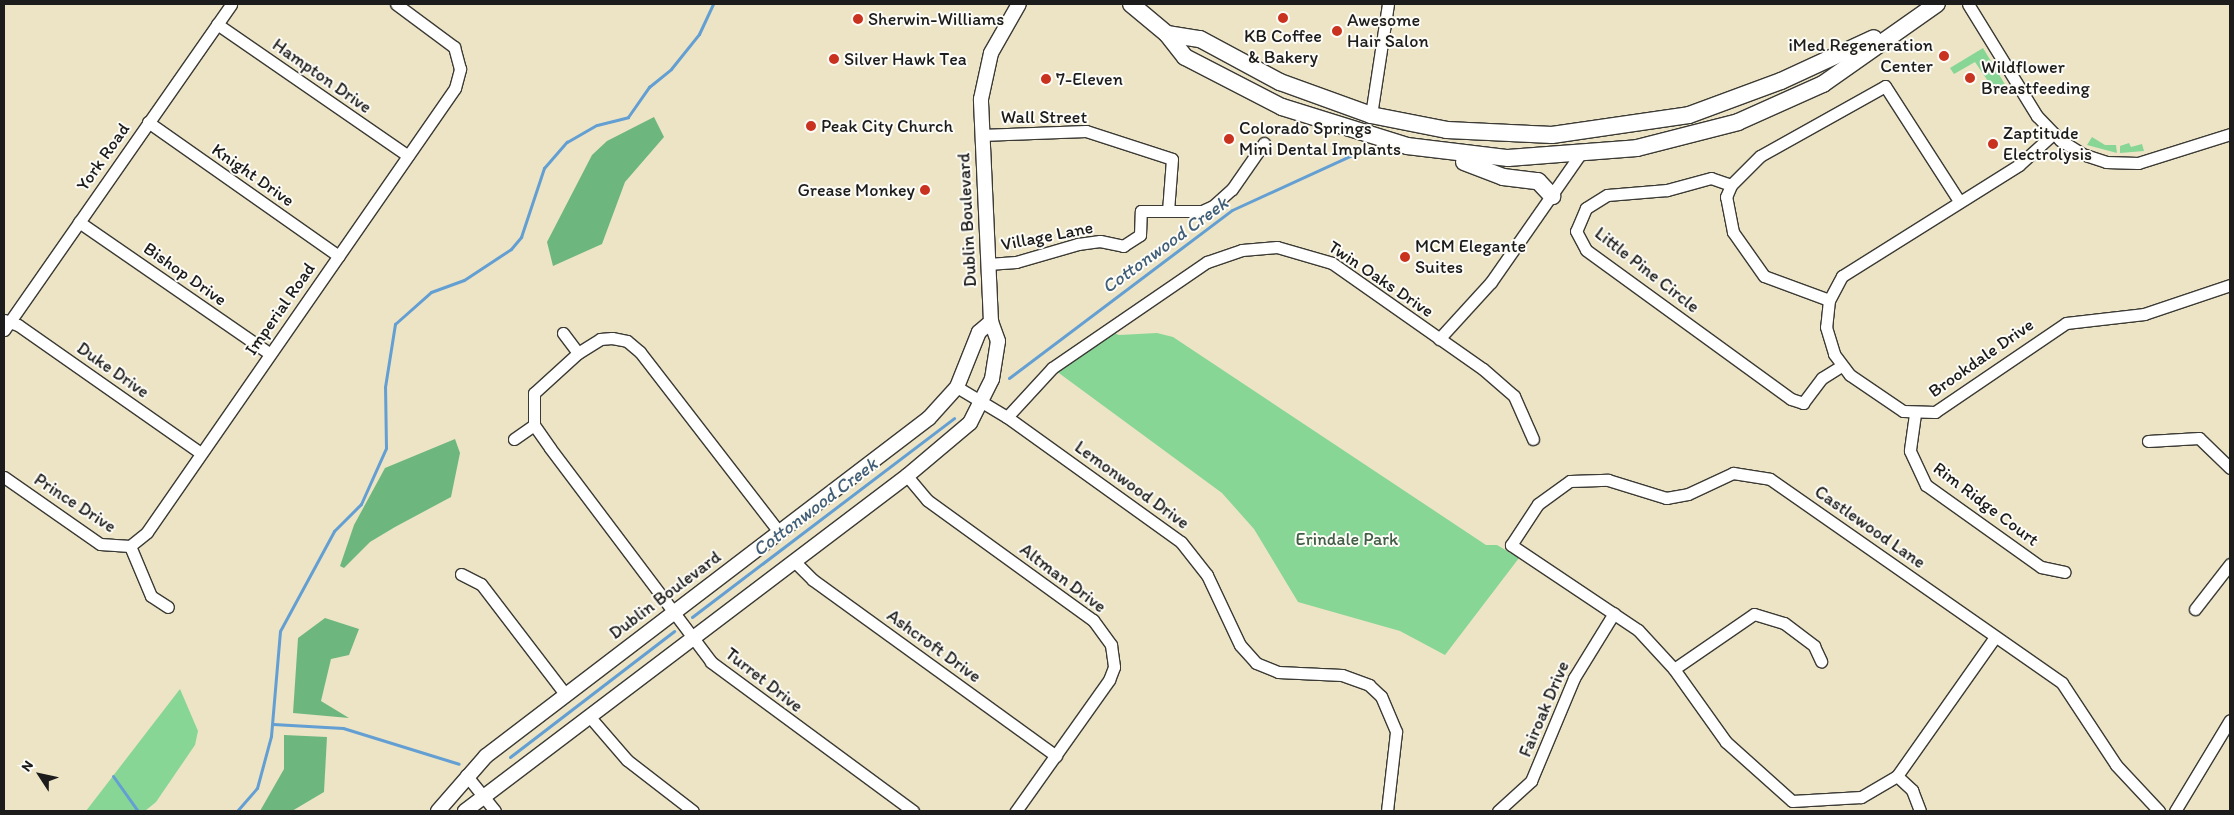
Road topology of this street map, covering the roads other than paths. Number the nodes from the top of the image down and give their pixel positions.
1 (231, 4) edge
2 (396, 4) edge
3 (1019, 4) edge
4 (1131, 4) edge
5 (1388, 4) edge
6 (1936, 4) edge
7 (1968, 4) edge
8 (217, 24) junction
9 (1903, 25) junction
10 (1167, 34) junction
11 (1371, 115) junction
12 (148, 122) junction
13 (1589, 132) junction
14 (2053, 134) junction
15 (2230, 134) edge
16 (981, 135) junction
17 (1264, 143) dead end
18 (1407, 146) junction
19 (408, 156) junction
20 (1579, 156) junction
21 (1731, 185) junction
22 (1552, 196) junction
23 (1959, 201) junction
24 (1168, 211) junction
25 (79, 222) junction
26 (338, 256) junction
27 (988, 264) junction
28 (2230, 286) edge
29 (1828, 300) junction
30 (991, 322) junction
31 (5, 324) edge
32 (563, 333) dead end
33 (1439, 339) junction
34 (270, 354) junction
35 (578, 354) junction
36 (1841, 366) junction
37 (957, 387) junction
38 (984, 402) junction
39 (1915, 414) junction
40 (1007, 416) junction
41 (534, 425) junction
42 (514, 439) dead end
43 (1533, 439) dead end
44 (2148, 441) dead end
45 (201, 453) junction
46 (2230, 468) edge
47 (907, 476) junction
48 (4, 477) edge
49 (779, 532) junction
50 (130, 546) junction
51 (794, 561) junction
52 (2230, 564) edge
53 (2064, 572) dead end
54 (461, 574) dead end
55 (168, 607) dead end
56 (2195, 609) dead end
57 (674, 612) junction
58 (1614, 613) junction
59 (1994, 636) junction
60 (692, 639) junction
61 (1821, 661) dead end
62 (1674, 669) junction
63 (565, 694) junction
64 (589, 716) junction
65 (2230, 720) edge
66 (1056, 756) junction
67 (466, 774) junction
68 (1897, 776) junction
69 (484, 797) junction
70 (1803, 807) edge
71 (438, 811) edge
72 (465, 811) edge
73 (495, 811) edge
74 (693, 811) edge
75 (913, 811) edge
76 (1016, 811) edge
77 (1388, 811) edge
78 (1498, 811) edge
79 (1920, 811) edge
80 (2159, 811) edge
81 (2174, 811) edge

1 - 8 street, York Road
2 - 19 street, Imperial Road
3 - 16 main road, Dublin Boulevard
4 - 10 highway
5 - 11 street
6 - 9 highway
7 - 14 street
8 - 12 street, York Road
8 - 19 street, Hampton Drive
9 - 13 highway
9 - 20 highway
10 - 11 highway
10 - 18 highway
11 - 13 highway
12 - 25 street, York Road
12 - 26 street, Knight Drive
13 - 20 highway
14 - 15 street
14 - 23 street
16 - 24 street, Wall Street
16 - 27 main road, Dublin Boulevard
17 - 24 street, Village Lane
18 - 20 highway
18 - 22 highway
19 - 26 street, Imperial Road
20 - 22 street
21 - 23 street
21 - 29 street
21 - 36 street, Little Pine Circle
22 - 33 street
23 - 29 street
24 - 27 street, Village Lane
25 - 31 street, York Road
25 - 34 street, Bishop Drive
26 - 34 street, Imperial Road
27 - 30 main road, Dublin Boulevard
28 - 39 street, Brookdale Drive
29 - 36 street, Brookdale Drive
30 - 37 main road, Dublin Boulevard
30 - 38 main road, Dublin Boulevard
31 - 45 street, Duke Drive
32 - 35 street
33 - 40 street, Twin Oaks Drive
33 - 43 street, Twin Oaks Drive
34 - 45 street, Imperial Road
35 - 41 street
35 - 49 street
36 - 39 street, Brookdale Drive
37 - 38 street, Lemonwood Drive
37 - 49 main road, Dublin Boulevard
38 - 40 street, Lemonwood Drive
38 - 47 main road, Dublin Boulevard
39 - 53 street, Rim Ridge Court
40 - 77 street, Lemonwood Drive
41 - 42 street
41 - 57 street, Turret Drive
44 - 46 street
45 - 50 street, Imperial Road
47 - 51 main road, Dublin Boulevard
47 - 66 street, Altman Drive
48 - 50 street, Prince Drive
49 - 57 main road, Dublin Boulevard
50 - 55 street
51 - 60 main road, Dublin Boulevard
51 - 66 street, Ashcroft Drive
52 - 56 street
54 - 63 street
57 - 60 street, Turret Drive
57 - 63 main road, Dublin Boulevard
58 - 59 street, Castlewood Lane
58 - 62 street
58 - 78 street, Fairoak Drive
59 - 68 street
59 - 80 street, Castlewood Lane
60 - 64 main road, Dublin Boulevard
60 - 75 street, Turret Drive
61 - 62 street
62 - 70 street
63 - 67 main road, Dublin Boulevard
64 - 69 main road, Dublin Boulevard
64 - 74 street
65 - 81 street
66 - 76 street, Altman Drive
67 - 69 street
67 - 71 main road, Dublin Boulevard
68 - 70 street
68 - 79 street
69 - 72 main road, Dublin Boulevard
69 - 73 street

